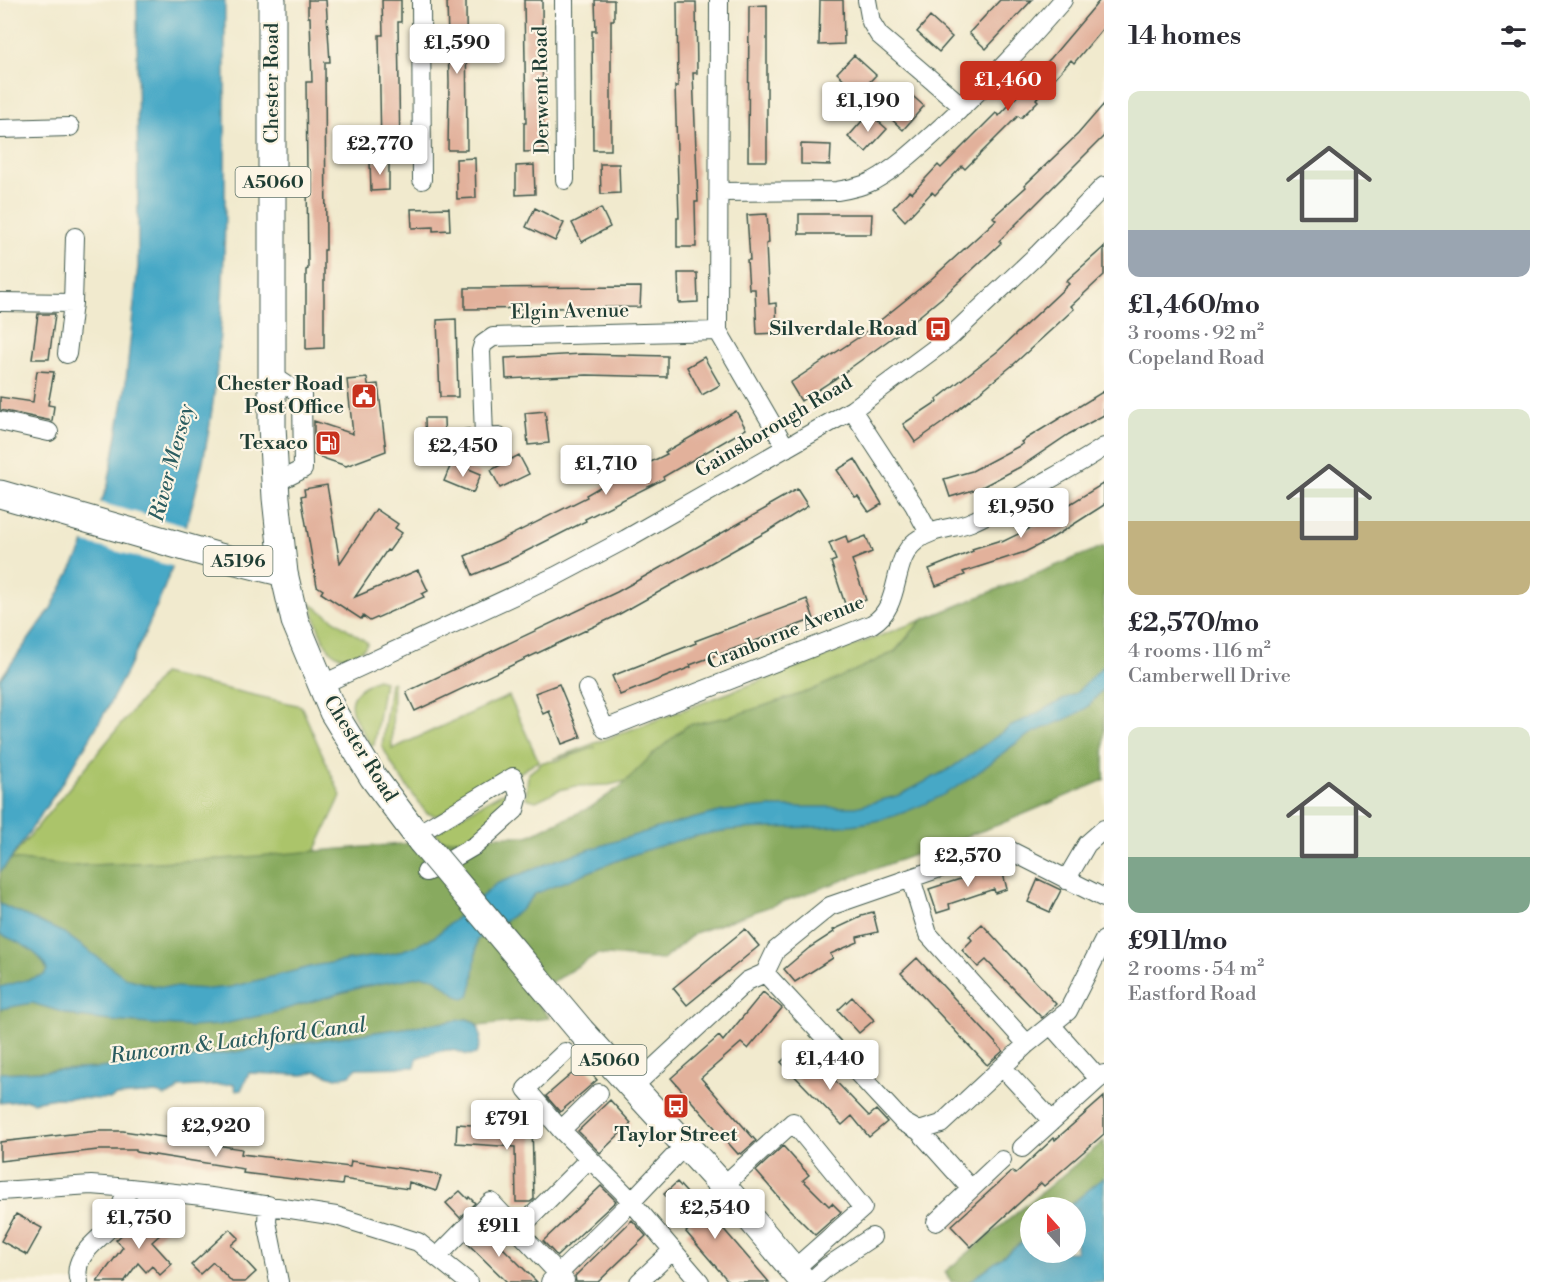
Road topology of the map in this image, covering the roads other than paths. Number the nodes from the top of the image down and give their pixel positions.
1 (272, 0) edge
2 (421, 0) edge
3 (564, 0) edge
4 (719, 0) edge
5 (867, 0) edge
6 (1063, 0) edge
7 (963, 107) junction
8 (69, 127) dead end
9 (0, 129) edge
10 (422, 180) dead end
11 (565, 180) dead end
12 (1104, 186) edge
13 (720, 192) junction
14 (75, 237) dead end
15 (0, 302) edge
16 (73, 303) junction
17 (718, 331) junction
18 (67, 354) dead end
19 (852, 410) junction
20 (0, 421) edge
21 (49, 432) dead end
22 (484, 437) dead end
23 (1104, 447) edge
24 (786, 448) junction
25 (0, 494) edge
26 (929, 533) junction
27 (284, 573) junction
28 (321, 685) junction
29 (587, 690) dead end
30 (1104, 829) edge
31 (419, 838) junction
32 (426, 872) dead end
33 (910, 878) junction
34 (1066, 880) junction
35 (1104, 898) edge
36 (1104, 940) edge
37 (765, 973) junction
38 (1051, 1025) junction
39 (1028, 1044) junction
40 (565, 1052) dead end
41 (1002, 1067) junction
42 (1101, 1076) edge
43 (634, 1086) junction
44 (599, 1093) dead end
45 (1052, 1121) junction
46 (561, 1130) junction
47 (919, 1131) junction
48 (685, 1145) junction
49 (1022, 1148) dead end
50 (589, 1159) junction
51 (1002, 1160) dead end
52 (723, 1186) junction
53 (130, 1188) junction
54 (970, 1189) junction
55 (0, 1191) edge
56 (631, 1202) junction
57 (268, 1205) junction
58 (936, 1221) dead end
59 (517, 1231) junction
60 (872, 1237) dead end
61 (673, 1250) junction
62 (438, 1256) junction
63 (802, 1278) edge
64 (558, 1279) edge
65 (79, 1282) edge
66 (279, 1282) edge
67 (468, 1282) edge
68 (639, 1282) edge
69 (700, 1282) edge

1 - 27 highway, Chester Road / A5060
2 - 10 street
3 - 11 street, Derwent Road
4 - 13 street
5 - 7 street
6 - 7 street
7 - 13 street
8 - 9 street
12 - 19 street, Gainsborough Road
13 - 17 street
14 - 16 street
15 - 16 street
16 - 18 street
17 - 22 street, Elgin Avenue
17 - 24 street
19 - 24 street, Gainsborough Road
19 - 26 street
20 - 21 street
23 - 26 street, Cranborne Avenue
24 - 28 street, Gainsborough Road
25 - 27 highway, A5196
26 - 29 street, Cranborne Avenue
27 - 28 highway, Chester Road / A5060
28 - 31 highway, Chester Road / A5060
30 - 34 street
31 - 32 street
31 - 43 highway, Chester Road / A5060, bridge
33 - 34 street
33 - 37 street
33 - 39 street
34 - 35 street
36 - 38 street
37 - 43 street
37 - 47 street
38 - 39 street
38 - 42 street
39 - 41 street
40 - 46 street
41 - 45 street
41 - 47 street
42 - 45 street
43 - 48 highway, Chester Road / A5060
44 - 46 street
45 - 49 street
46 - 50 street
47 - 54 street
48 - 52 highway, Chester Road / A5060
48 - 56 street
50 - 56 street
50 - 59 street
51 - 54 street
52 - 63 highway, Chester Road / A5060
52 - 63 street
53 - 55 street
53 - 57 street
53 - 65 street
54 - 58 street
56 - 61 street
56 - 64 street
57 - 62 street
57 - 66 street
59 - 62 street
59 - 64 street
60 - 63 street
61 - 68 street
61 - 69 street
62 - 67 street

